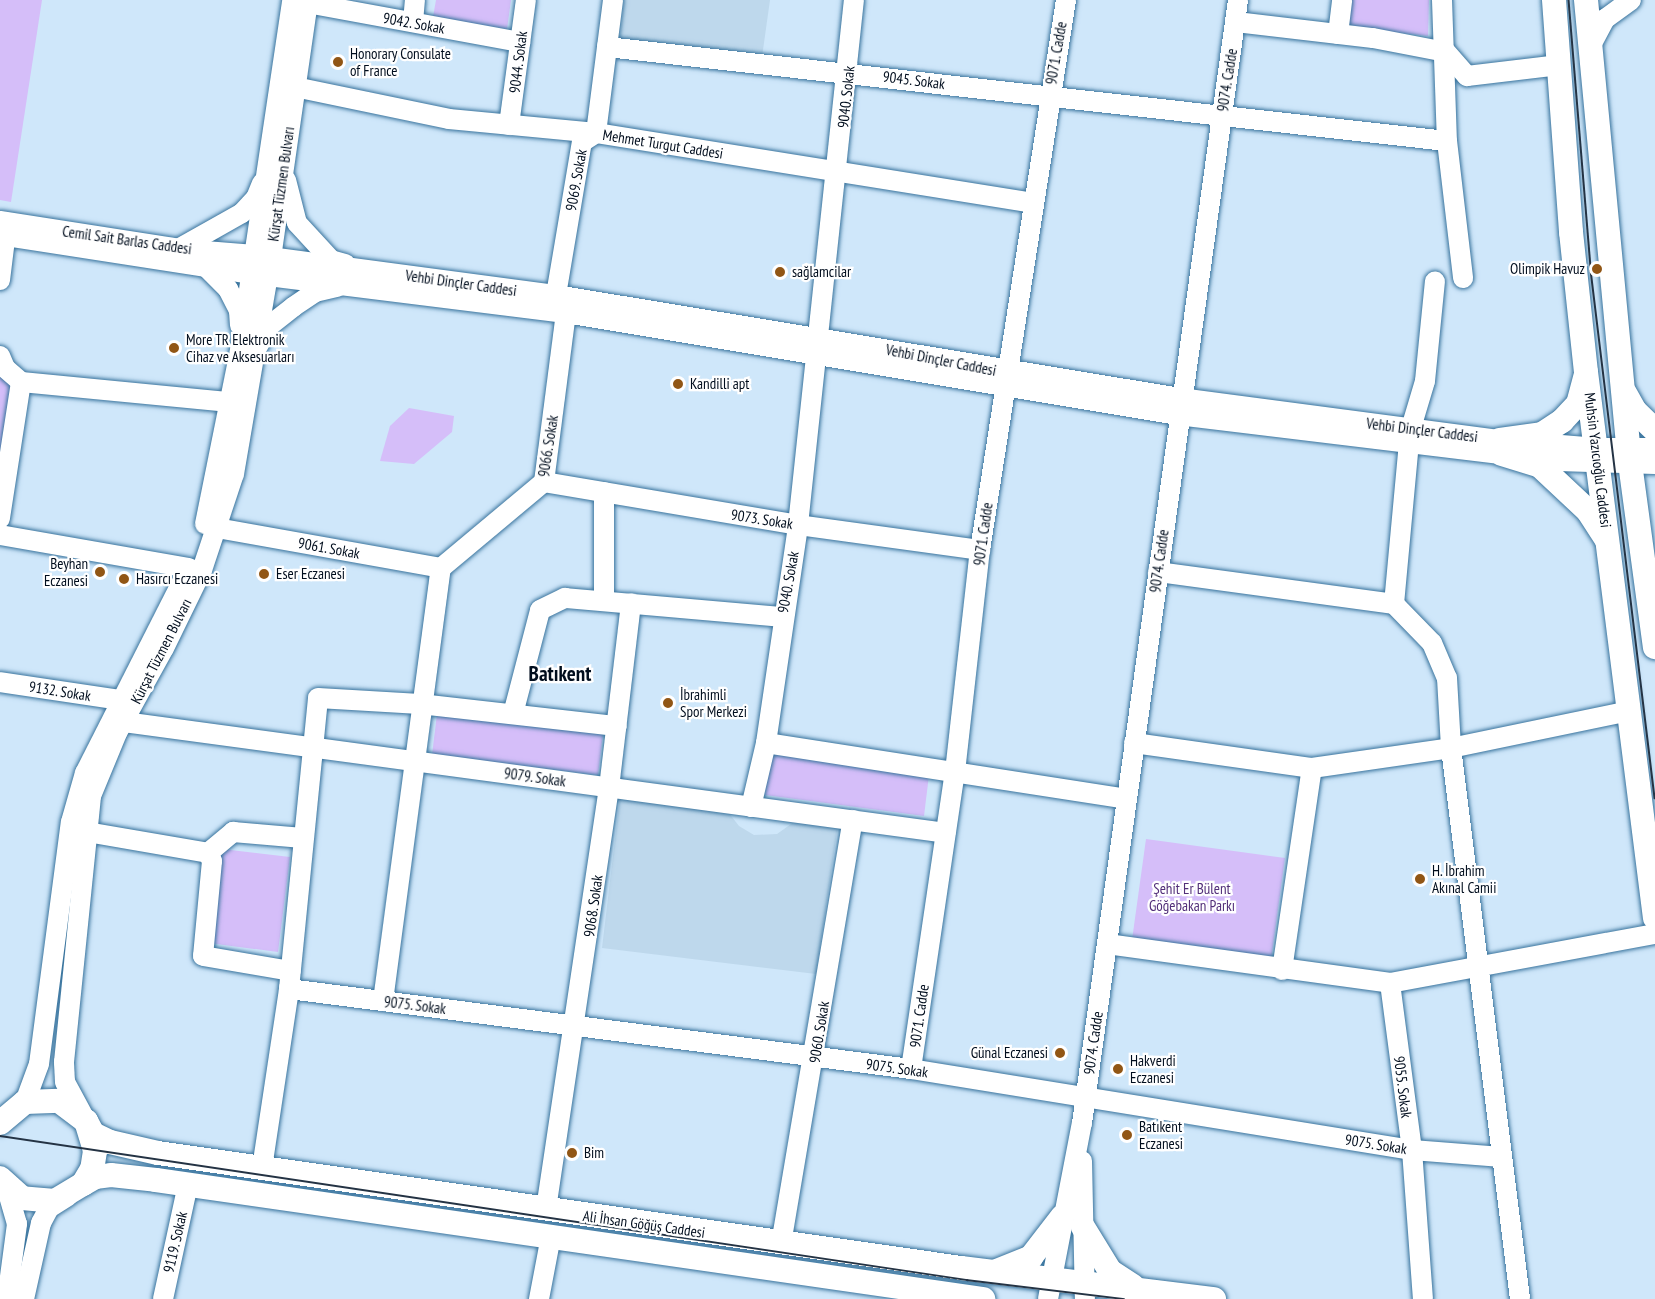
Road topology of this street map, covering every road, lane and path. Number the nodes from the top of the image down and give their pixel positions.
1 (416, 0) edge
2 (526, 0) edge
3 (613, 0) edge
4 (854, 0) edge
5 (1066, 0) edge
6 (1238, 0) edge
7 (1342, 0) edge
8 (1442, 0) edge
9 (1554, 0) edge
10 (1586, 0) edge
11 (1631, 0) edge
12 (302, 1) edge
13 (412, 22) junction
14 (1236, 22) junction
15 (1338, 34) junction
16 (520, 42) junction
17 (607, 47) junction
18 (1590, 47) junction
19 (1446, 52) junction
20 (1559, 65) junction
21 (849, 72) junction
22 (295, 87) junction
23 (1048, 97) junction
24 (1221, 116) junction
25 (509, 125) junction
26 (596, 133) junction
27 (1447, 141) junction
28 (276, 168) junction
29 (837, 172) junction
30 (1032, 203) junction
31 (3, 228) edge
32 (180, 249) junction
33 (262, 265) junction
34 (206, 267) junction
35 (365, 270) junction
36 (1463, 278) dead end
37 (0, 280) edge
38 (1435, 281) dead end
39 (346, 285) junction
40 (561, 304) junction
41 (818, 336) junction
42 (246, 353) junction
43 (0, 356) edge
44 (816, 356) junction
45 (1586, 372) junction
46 (1005, 379) junction
47 (21, 382) junction
48 (1622, 387) junction
49 (230, 402) junction
50 (1179, 406) junction
51 (1655, 430) edge
52 (1410, 436) junction
53 (1501, 447) junction
54 (1655, 448) edge
55 (1599, 455) junction
56 (1629, 455) junction
57 (1655, 464) edge
58 (544, 482) junction
59 (604, 492) junction
60 (1655, 511) edge
61 (0, 518) edge
62 (798, 525) junction
63 (217, 528) junction
64 (0, 535) edge
65 (1608, 542) junction
66 (1641, 545) junction
67 (980, 550) junction
68 (189, 568) junction
69 (441, 568) junction
70 (1158, 572) junction
71 (604, 601) junction
72 (632, 603) junction
73 (1394, 604) junction
74 (782, 617) junction
75 (1655, 647) edge
76 (0, 682) edge
77 (120, 700) junction
78 (420, 704) junction
79 (1629, 711) junction
80 (513, 714) junction
81 (124, 722) junction
82 (617, 726) junction
83 (766, 743) junction
84 (1134, 743) junction
85 (312, 744) junction
86 (1451, 748) junction
87 (414, 759) junction
88 (1312, 768) junction
89 (955, 772) junction
90 (609, 788) junction
91 (1126, 799) junction
92 (751, 807) junction
93 (853, 820) junction
94 (87, 832) junction
95 (946, 833) junction
96 (303, 838) junction
97 (208, 853) junction
98 (1655, 918) edge
99 (1655, 934) edge
100 (1107, 944) junction
101 (1479, 964) junction
102 (1282, 970) junction
103 (290, 980) junction
104 (1390, 983) junction
105 (383, 1001) junction
106 (576, 1026) junction
107 (815, 1057) junction
108 (911, 1069) junction
109 (1086, 1096) junction
110 (9, 1112) edge
111 (86, 1120) junction
112 (1412, 1150) junction
113 (1502, 1157) junction
114 (262, 1168) junction
115 (4, 1183) edge
116 (188, 1184) junction
117 (77, 1189) junction
118 (546, 1209) junction
119 (1072, 1222) junction
120 (551, 1236) junction
121 (781, 1244) junction
122 (994, 1272) junction
123 (1049, 1288) edge
124 (1138, 1288) junction
125 (1084, 1290) edge
126 (977, 1298) edge
127 (7, 1299) edge
128 (24, 1299) edge
129 (163, 1299) edge
130 (539, 1299) edge
131 (1214, 1299) edge
132 (1423, 1299) edge
133 (1520, 1299) edge

1 - 13 street
2 - 16 street, 9044. Sokak
3 - 17 street, 9069. Sokak
4 - 21 street, 9040. Sokak
5 - 23 street, 9071. Cadde
6 - 14 street, 9074. Cadde
7 - 15 street
8 - 19 street
9 - 20 main road, Muhsin Yazıcıoğlu Caddesi
10 - 18 main road, Muhsin Yazıcıoğlu Caddesi
11 - 18 street
12 - 13 street, 9042. Sokak
12 - 22 street, Kürşat Tüzmen Bulvarı
12 - 28 street, Kürşat Tüzmen Bulvarı
13 - 16 street, 9042. Sokak
14 - 15 street
14 - 24 street, 9074. Cadde
15 - 19 street
16 - 25 street, 9044. Sokak
17 - 21 street, 9045. Sokak
17 - 26 street, 9069. Sokak
18 - 48 main road, Muhsin Yazıcıoğlu Caddesi
19 - 20 street
19 - 27 street
20 - 45 main road, Muhsin Yazıcıoğlu Caddesi
21 - 23 street, 9045. Sokak
21 - 29 street, 9040. Sokak
22 - 25 street, Mehmet Turgut Caddesi
22 - 28 street, Kürşat Tüzmen Bulvarı
23 - 24 street, 9045. Sokak
23 - 30 street, 9071. Cadde
24 - 27 street, 9045. Sokak
24 - 50 street, 9074. Cadde
25 - 26 street, Mehmet Turgut Caddesi
26 - 29 street, Mehmet Turgut Caddesi
26 - 40 street, 9069. Sokak
27 - 36 street
28 - 32 street
28 - 33 street, Kürşat Tüzmen Bulvarı
28 - 35 street
29 - 30 street, Mehmet Turgut Caddesi
29 - 41 street, 9040. Sokak
30 - 46 street, 9071. Cadde
31 - 32 street, Cemil Sait Barlas Caddesi
31 - 34 street, Cemil Sait Barlas Caddesi
31 - 37 street
32 - 33 street, Cemil Sait Barlas Caddesi
33 - 34 street, Cemil Sait Barlas Caddesi
33 - 35 street, Vehbi Dinçler Caddesi
33 - 39 street
33 - 42 street, Kürşat Tüzmen Bulvarı
34 - 42 street
35 - 40 street, Vehbi Dinçler Caddesi
38 - 52 street
39 - 40 street
39 - 42 street
40 - 41 street, Vehbi Dinçler Caddesi
40 - 44 street
40 - 58 street, 9066. Sokak
41 - 46 street, Vehbi Dinçler Caddesi
42 - 49 street, Kürşat Tüzmen Bulvarı
42 - 63 street, Kürşat Tüzmen Bulvarı
43 - 47 street
44 - 46 street
44 - 62 street, 9040. Sokak
45 - 53 main road
45 - 55 main road, Muhsin Yazıcıoğlu Caddesi
46 - 50 street, Vehbi Dinçler Caddesi
46 - 67 street, 9071. Cadde
47 - 49 street
47 - 61 street
48 - 51 main road
48 - 56 main road, Muhsin Yazıcıoğlu Caddesi
49 - 68 street, Kürşat Tüzmen Bulvarı
50 - 52 street, Vehbi Dinçler Caddesi
50 - 70 street, 9074. Cadde
52 - 53 street, Vehbi Dinçler Caddesi
52 - 73 street
53 - 55 street, Vehbi Dinçler Caddesi
53 - 65 main road
54 - 56 street
55 - 56 street, Vehbi Dinçler Caddesi
55 - 65 main road, Muhsin Yazıcıoğlu Caddesi
56 - 57 street
56 - 66 main road, Muhsin Yazıcıoğlu Caddesi
58 - 59 street, 9073. Sokak
58 - 69 street, 9066. Sokak
59 - 62 street, 9073. Sokak
59 - 71 street
60 - 66 main road
62 - 67 street, 9073. Sokak
62 - 74 street, 9040. Sokak
63 - 69 street, 9061. Sokak
63 - 81 street, Kürşat Tüzmen Bulvarı
64 - 68 street
65 - 79 main road, Muhsin Yazıcıoğlu Caddesi
66 - 75 main road, Muhsin Yazıcıoğlu Caddesi
67 - 89 street, 9071. Cadde
68 - 77 street, Kürşat Tüzmen Bulvarı
69 - 78 street
70 - 73 street
70 - 84 street, 9074. Cadde
71 - 72 street
71 - 80 street
72 - 74 street
72 - 82 street, 9068. Sokak
73 - 86 street
74 - 83 street, 9040. Sokak
76 - 77 street, 9132. Sokak
77 - 110 street, Kürşat Tüzmen Bulvarı
78 - 80 street
78 - 85 street
78 - 87 street
79 - 86 street
79 - 98 main road, Muhsin Yazıcıoğlu Caddesi
80 - 82 street
81 - 85 street, 9079. Sokak
81 - 94 street, Kürşat Tüzmen Bulvarı
82 - 90 street, 9068. Sokak
83 - 89 street
83 - 92 street, 9040. Sokak
84 - 88 street
84 - 91 street, 9074. Cadde
85 - 87 street, 9079. Sokak
85 - 96 street
86 - 88 street
86 - 101 street
87 - 90 street, 9079. Sokak
87 - 105 street
88 - 102 street
89 - 91 street
89 - 95 street, 9071. Cadde
90 - 92 street, 9079. Sokak
90 - 106 street, 9068. Sokak
91 - 100 street, 9074. Cadde
92 - 93 street, 9079. Sokak
93 - 95 street, 9079. Sokak
93 - 107 street, 9060. Sokak
94 - 97 street
94 - 111 street, Kürşat Tüzmen Bulvarı
95 - 108 street, 9071. Cadde
96 - 97 street
96 - 103 street
97 - 103 street, 9075. Sokak
99 - 101 street
100 - 102 street
100 - 109 street, 9074. Cadde
101 - 104 street
101 - 113 street
102 - 104 street
103 - 105 street, 9075. Sokak
103 - 114 street
104 - 112 street, 9055. Sokak
105 - 106 street, 9075. Sokak
106 - 107 street, 9075. Sokak
106 - 118 street, 9068. Sokak
107 - 108 street, 9075. Sokak
107 - 121 street, 9060. Sokak
108 - 109 street, 9075. Sokak
109 - 112 street, 9075. Sokak
109 - 119 street, 9074. Cadde
110 - 111 main road, Ali İhsan Göğüş Caddesi
111 - 114 main road, Ali İhsan Göğüş Caddesi
111 - 117 main road
112 - 113 street, 9075. Sokak
112 - 132 street, 9055. Sokak
113 - 133 street
114 - 118 main road, Ali İhsan Göğüş Caddesi
115 - 117 main road, Ali İhsan Göğüş Caddesi
115 - 127 street
116 - 117 main road, Ali İhsan Göğüş Caddesi
116 - 120 main road, Ali İhsan Göğüş Caddesi
116 - 129 street, 9119. Sokak
117 - 128 street
118 - 121 main road, Ali İhsan Göğüş Caddesi
119 - 122 main road
119 - 123 street
119 - 124 main road
119 - 125 street
120 - 126 main road, Ali İhsan Göğüş Caddesi
120 - 130 street
121 - 122 main road, Ali İhsan Göğüş Caddesi
122 - 123 main road, Ali İhsan Göğüş Caddesi
123 - 125 main road, Ali İhsan Göğüş Caddesi
124 - 125 main road, Ali İhsan Göğüş Caddesi
124 - 131 main road, Ali İhsan Göğüş Caddesi

